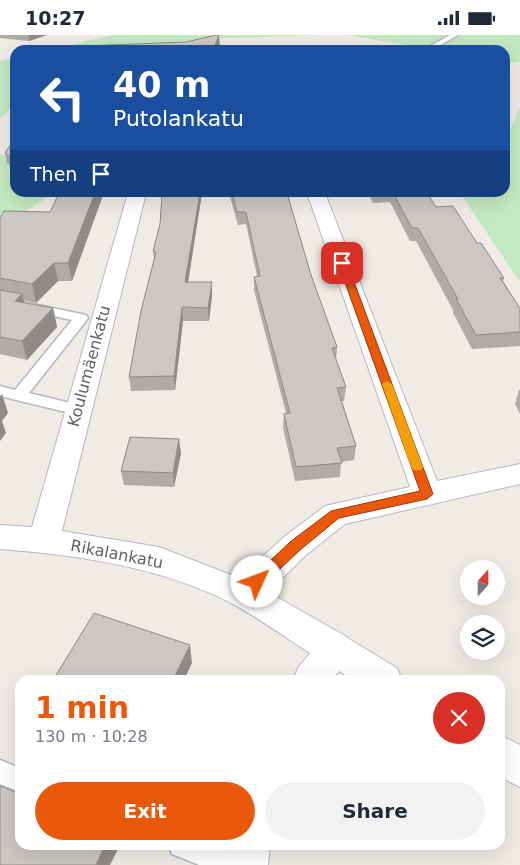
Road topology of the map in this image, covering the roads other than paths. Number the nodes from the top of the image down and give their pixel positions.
1 (454, 35) edge
2 (436, 45) edge
3 (137, 197) edge
4 (317, 197) edge
5 (0, 301) edge
6 (0, 391) edge
7 (20, 395) junction
8 (78, 410) junction
9 (520, 474) edge
10 (427, 494) junction
11 (0, 537) edge
12 (45, 540) junction
13 (244, 594) junction
14 (335, 648) junction
15 (315, 675) edge
16 (376, 675) edge
17 (505, 758) edge
18 (520, 767) edge
19 (0, 772) edge
20 (15, 778) edge
21 (194, 850) edge
22 (248, 850) edge
23 (231, 865) edge
24 (246, 865) edge

1 - 2 lane
3 - 8 street, Koulumäenkatu
4 - 10 street
5 - 7 lane
6 - 7 lane
7 - 8 lane
8 - 12 street, Koulumäenkatu
9 - 10 street
10 - 13 street
11 - 12 street, Rikalankatu
12 - 13 street, Rikalankatu
13 - 14 street, Rikalankatu
14 - 15 street
14 - 16 street, Rikalankatu
17 - 18 street
19 - 20 lane
21 - 23 lane
22 - 24 street

